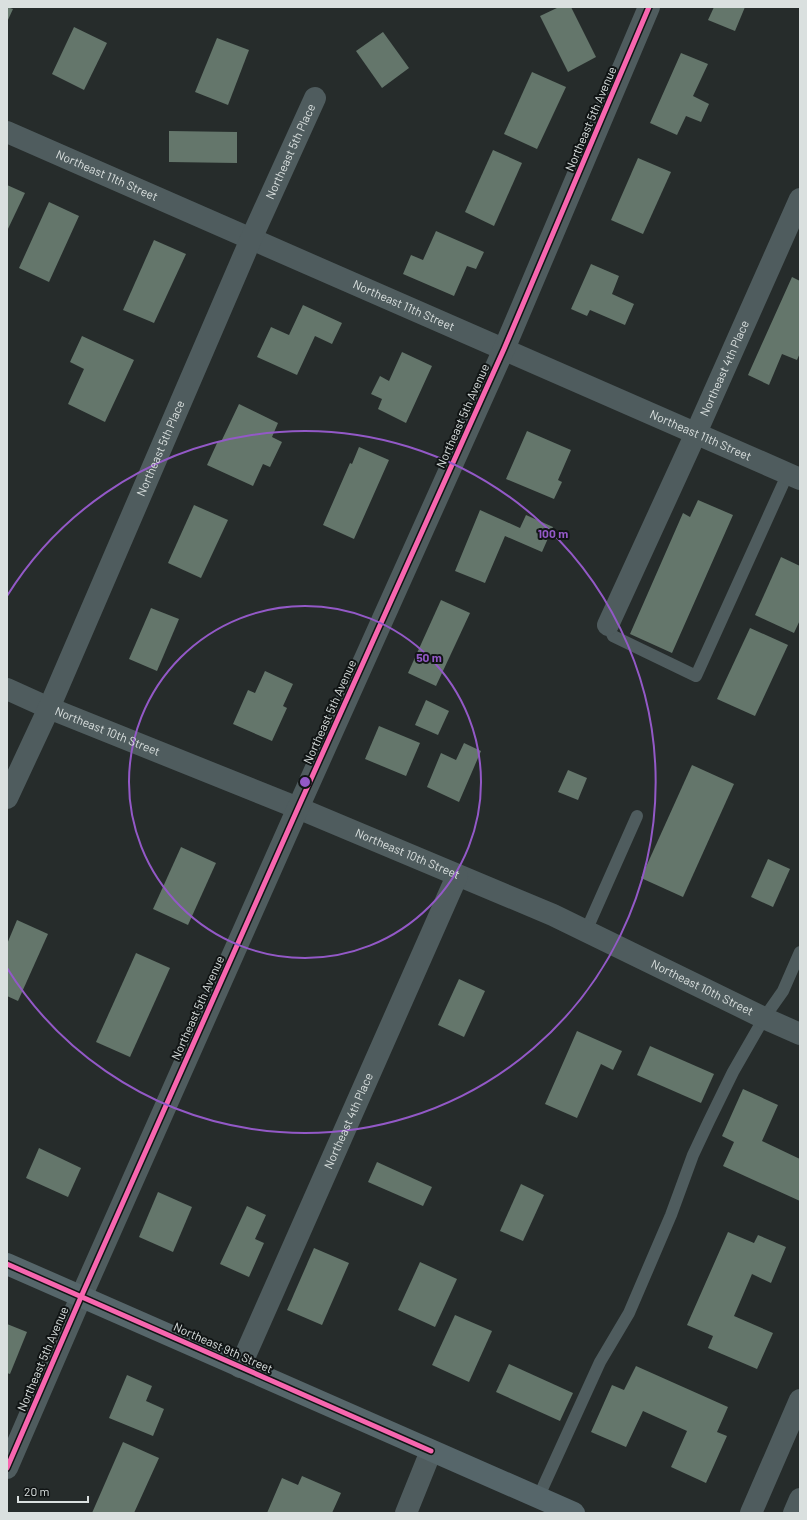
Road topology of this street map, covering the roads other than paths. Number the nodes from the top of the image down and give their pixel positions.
1 (649, 7) edge
2 (315, 98) dead end
3 (7, 132) edge
4 (800, 199) edge
5 (251, 239) junction
6 (504, 349) junction
7 (696, 433) junction
8 (794, 476) edge
9 (608, 625) joint
10 (7, 689) edge
11 (49, 708) junction
12 (7, 798) edge
13 (298, 808) junction
14 (637, 816) dead end
15 (457, 876) junction
16 (586, 931) junction
17 (800, 952) edge
18 (764, 1018) junction
19 (800, 1034) edge
20 (7, 1264) edge
21 (81, 1297) junction
22 (240, 1367) junction
23 (800, 1400) edge
24 (431, 1451) junction
25 (7, 1468) edge
26 (538, 1498) junction
27 (800, 1499) edge
28 (563, 1511) edge
29 (406, 1513) edge
30 (751, 1513) edge
31 (794, 1513) edge

1 - 6 street, Northeast 5th Avenue
2 - 5 street, Northeast 5th Place
3 - 5 street, Northeast 11th Street
4 - 7 street, Northeast 4th Place
5 - 6 street, Northeast 11th Street
5 - 11 street, Northeast 5th Place
6 - 7 street, Northeast 11th Street
6 - 13 street, Northeast 5th Avenue
7 - 8 street, Northeast 11th Street
7 - 9 street, Northeast 4th Place
8 - 9 lane
10 - 11 street, Northeast 10th Street
11 - 12 street, Northeast 5th Place
11 - 13 street, Northeast 10th Street
13 - 15 street, Northeast 10th Street
13 - 21 street, Northeast 5th Avenue
14 - 16 lane
15 - 16 street, Northeast 10th Street
15 - 22 street, Northeast 4th Place
16 - 18 street, Northeast 10th Street
17 - 18 lane
18 - 19 street, Northeast 10th Street
18 - 26 lane
20 - 21 street, Northeast 9th Street
21 - 22 street, Northeast 9th Street
21 - 25 street, Northeast 5th Avenue
22 - 24 street, Northeast 9th Street
23 - 30 street
24 - 26 street, Northeast 9th Street
24 - 29 street
26 - 28 street, Northeast 9th Street
27 - 31 street

